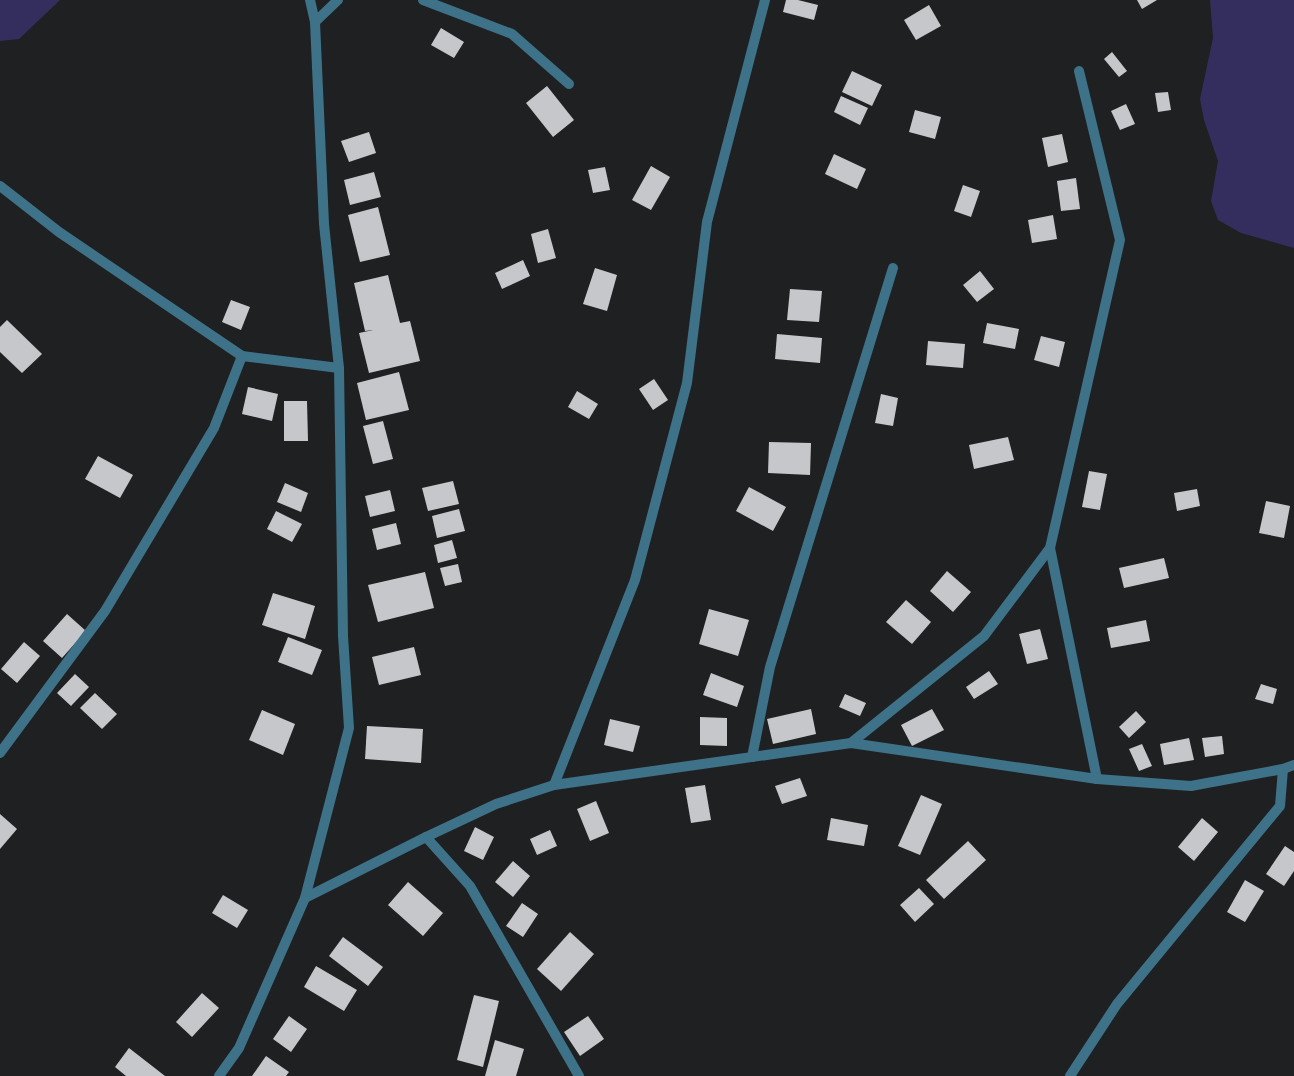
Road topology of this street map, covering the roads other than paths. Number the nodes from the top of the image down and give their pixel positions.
1 (310, 0) edge
2 (338, 0) edge
3 (423, 0) edge
4 (765, 0) edge
5 (315, 22) junction
6 (1079, 71) dead end
7 (569, 84) dead end
8 (0, 186) edge
9 (893, 268) dead end
10 (242, 356) junction
11 (339, 368) junction
12 (1050, 548) junction
13 (851, 743) junction
14 (0, 754) edge
15 (752, 757) junction
16 (1294, 764) edge
17 (1283, 769) junction
18 (1097, 779) junction
19 (554, 785) junction
20 (426, 837) junction
21 (306, 898) junction
22 (219, 1076) edge
23 (579, 1076) edge
24 (1070, 1076) edge

1 - 5 street
2 - 5 street
3 - 7 street
4 - 19 street
5 - 11 street
6 - 12 street
8 - 10 street
9 - 15 street
10 - 11 street
10 - 14 street
11 - 21 street
12 - 13 street
12 - 18 street
13 - 15 street
13 - 18 street
15 - 19 street
16 - 17 street
17 - 18 street
17 - 24 street
19 - 20 street
20 - 21 street
20 - 23 street
21 - 22 street

